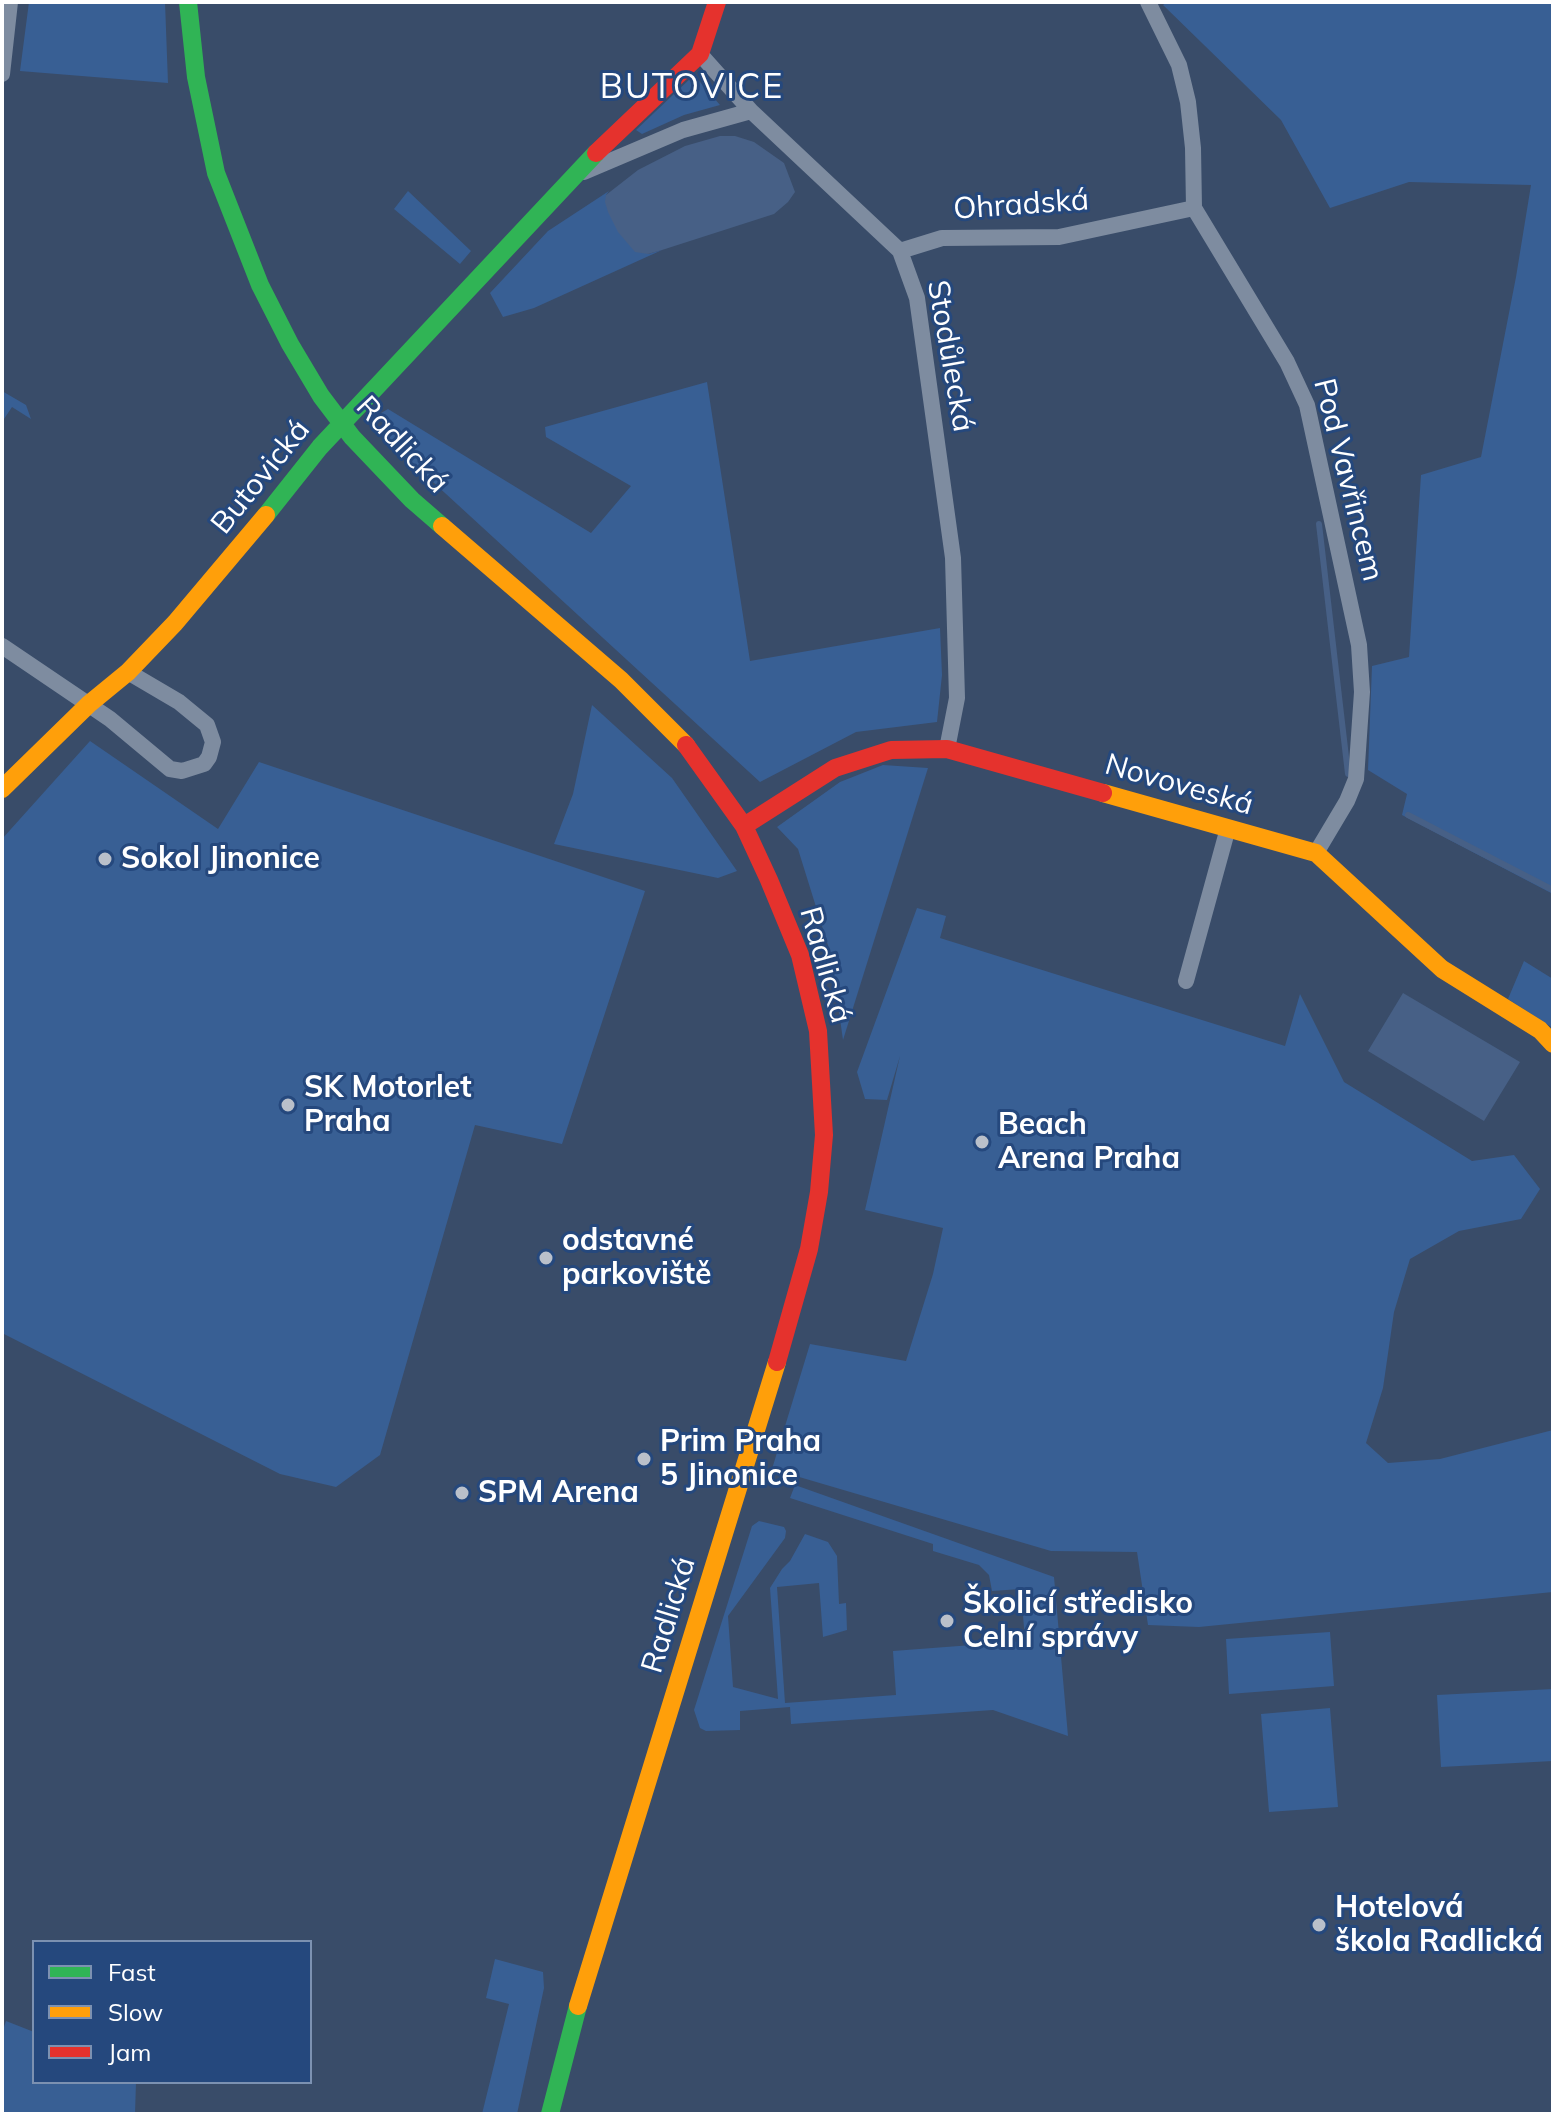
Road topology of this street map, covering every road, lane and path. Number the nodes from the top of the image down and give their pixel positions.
1 (10, 2) edge
2 (188, 2) edge
3 (717, 2) edge
4 (1148, 2) edge
5 (700, 54) junction
6 (2, 74) edge
7 (751, 111) junction
8 (570, 178) junction
9 (1194, 208) junction
10 (900, 251) junction
11 (342, 423) junction
12 (2, 646) edge
13 (128, 672) junction
14 (89, 704) junction
15 (947, 749) junction
16 (2, 789) edge
17 (744, 826) junction
18 (1228, 828) junction
19 (1316, 853) junction
20 (1186, 981) dead end
21 (1553, 1044) edge
22 (550, 2114) edge

1 - 6 street
2 - 11 main road, Radlická
3 - 5 main road, Butovická
4 - 9 street
5 - 7 street, Stodůlecká
5 - 8 main road, Butovická
7 - 8 street, Butovická
7 - 10 street, Stodůlecká
8 - 11 main road, Butovická
9 - 10 street, Ohradská
9 - 19 street, Pod Vavřincem
10 - 15 street, Stodůlecká
11 - 13 main road, Butovická
11 - 17 main road, Radlická
12 - 14 street
13 - 14 main road, Butovická
13 - 14 street
14 - 16 main road, Butovická
15 - 17 main road, Novoveská
15 - 18 main road, Novoveská
17 - 22 main road, Radlická
18 - 19 main road, Novoveská
18 - 20 street
19 - 21 main road, Novoveská

